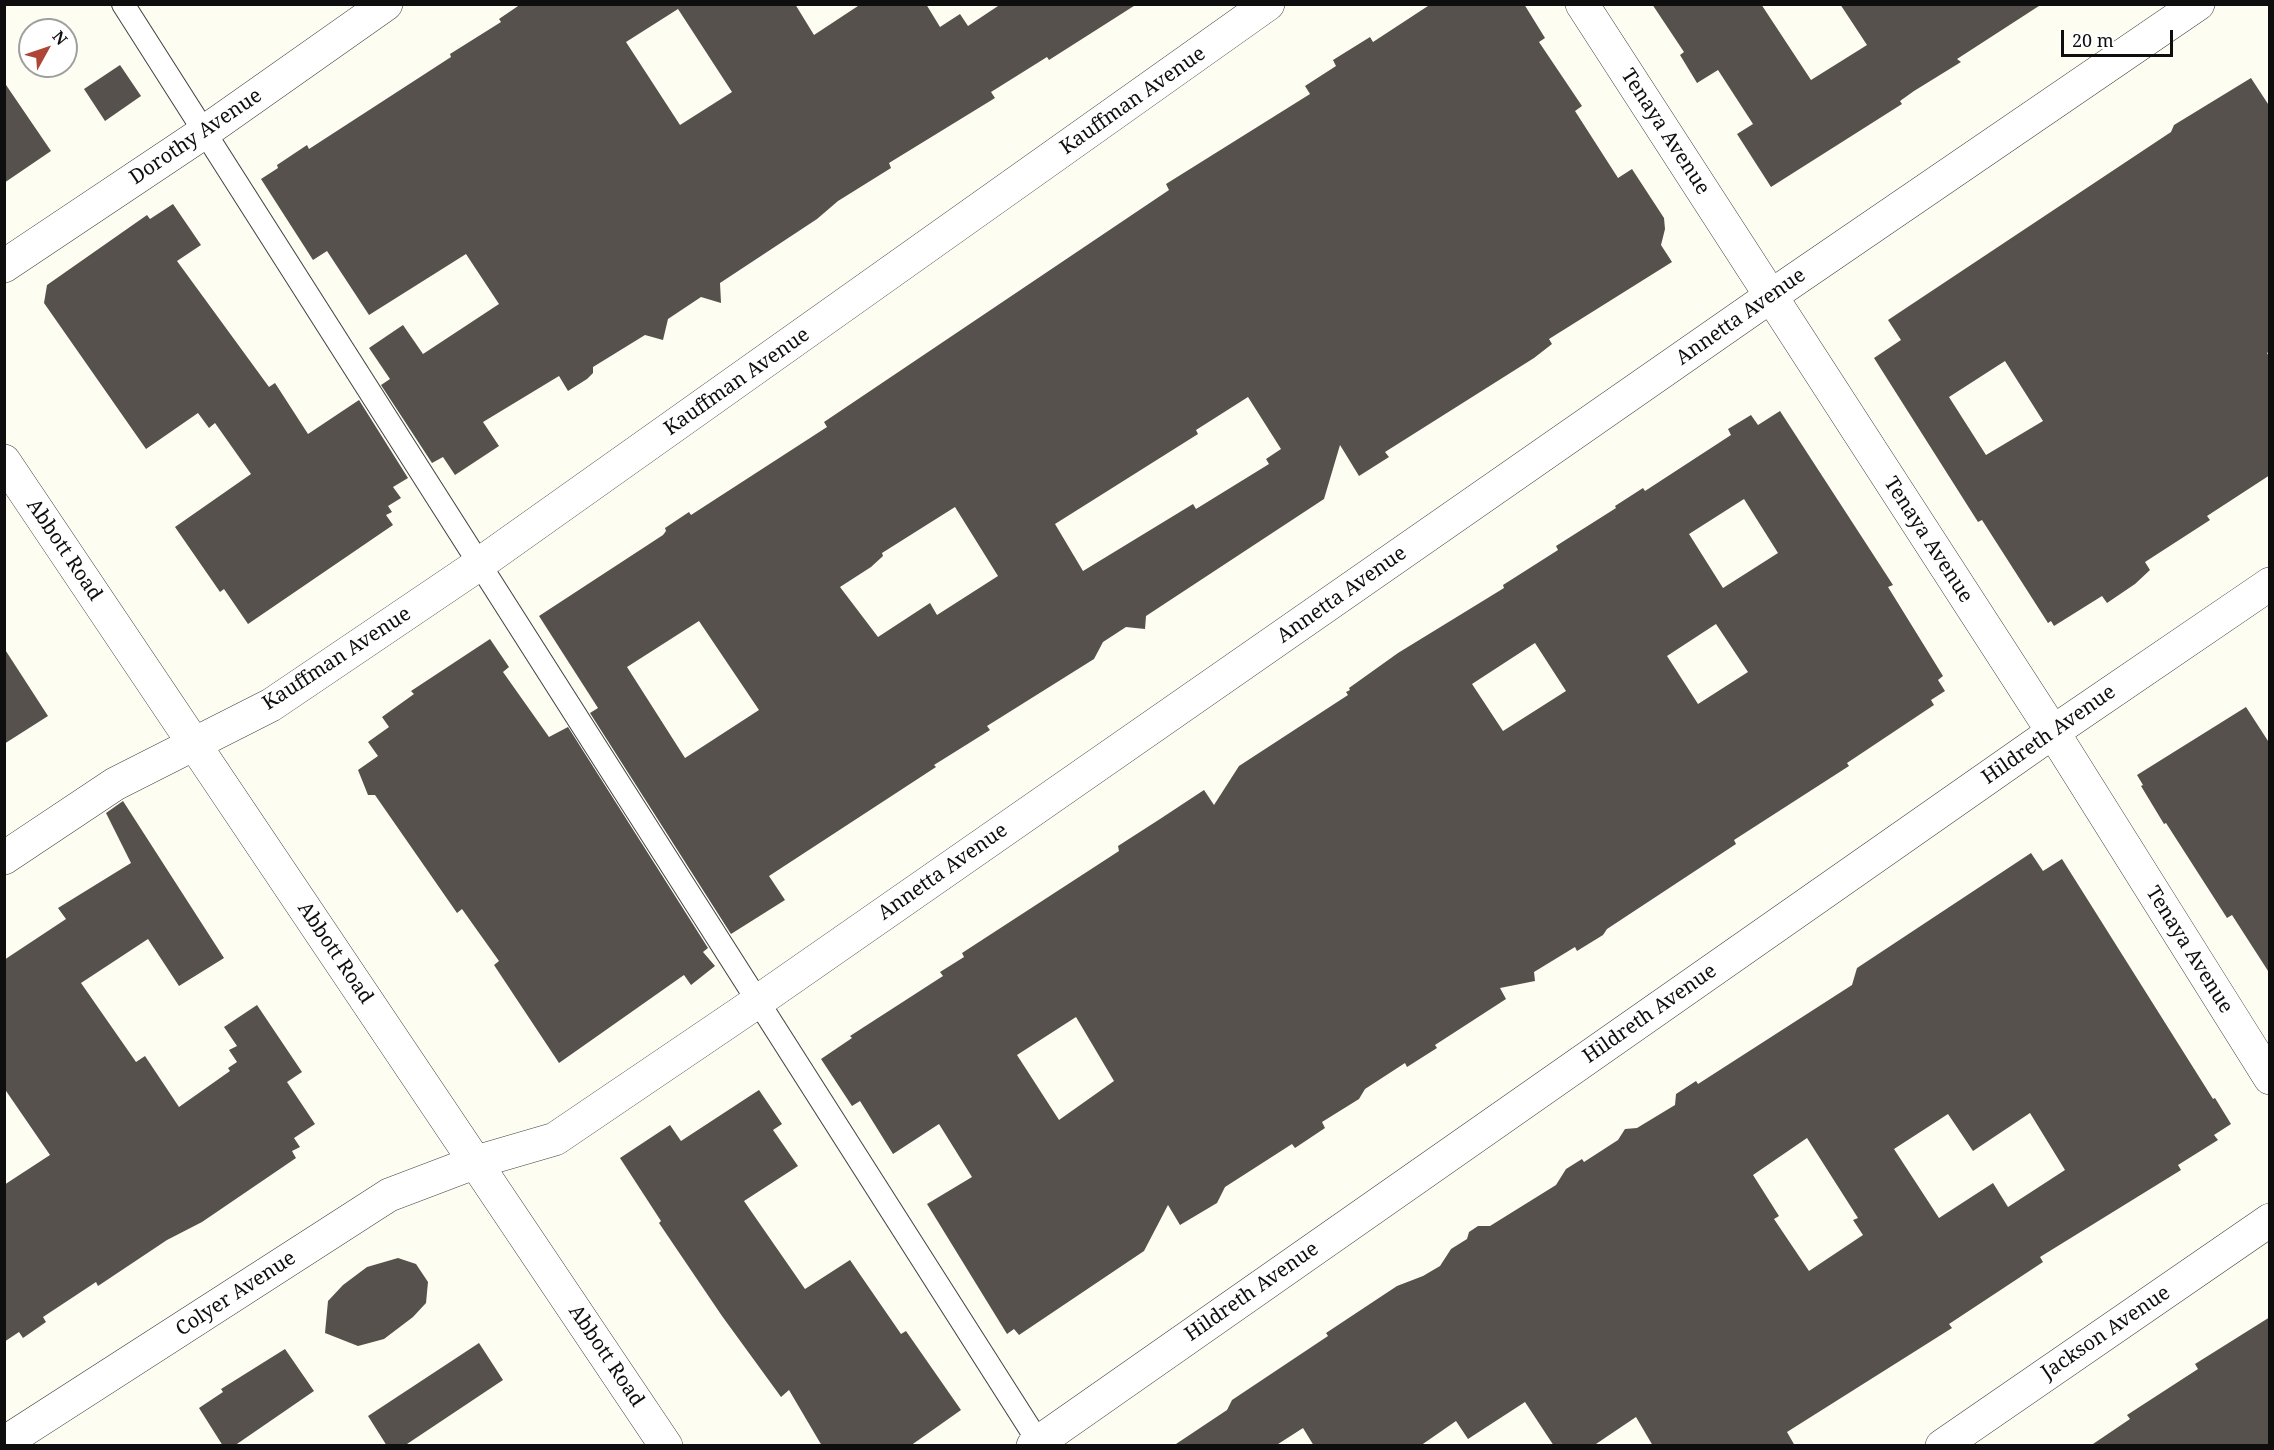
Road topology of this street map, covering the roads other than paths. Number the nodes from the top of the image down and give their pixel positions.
1 (123, 4) edge
2 (386, 4) edge
3 (1268, 4) edge
4 (1582, 4) edge
5 (2198, 4) edge
6 (203, 133) junction
7 (4, 266) edge
8 (1771, 296) junction
9 (4, 460) edge
10 (478, 566) junction
11 (2270, 584) edge
12 (2053, 732) junction
13 (195, 745) junction
14 (4, 858) edge
15 (757, 1002) junction
16 (2270, 1078) edge
17 (476, 1162) junction
18 (2270, 1220) edge
19 (4, 1443) edge
20 (1038, 1444) edge
21 (666, 1446) edge
22 (1942, 1446) edge

1 - 6 lane
2 - 6 street, Dorothy Avenue
3 - 10 street, Kauffman Avenue
4 - 8 street, Tenaya Avenue
5 - 8 street, Annetta Avenue
6 - 7 street, Dorothy Avenue
6 - 10 lane
8 - 12 street, Tenaya Avenue
8 - 15 street, Annetta Avenue
9 - 13 street, Abbott Road
10 - 13 street, Kauffman Avenue
10 - 15 lane
11 - 12 street, Hildreth Avenue
12 - 16 street, Tenaya Avenue
12 - 20 street, Hildreth Avenue
13 - 14 street, Kauffman Avenue
13 - 17 street, Abbott Road
15 - 17 street, Annetta Avenue
15 - 20 lane
17 - 19 street, Colyer Avenue
17 - 21 street, Abbott Road
18 - 22 street, Jackson Avenue

